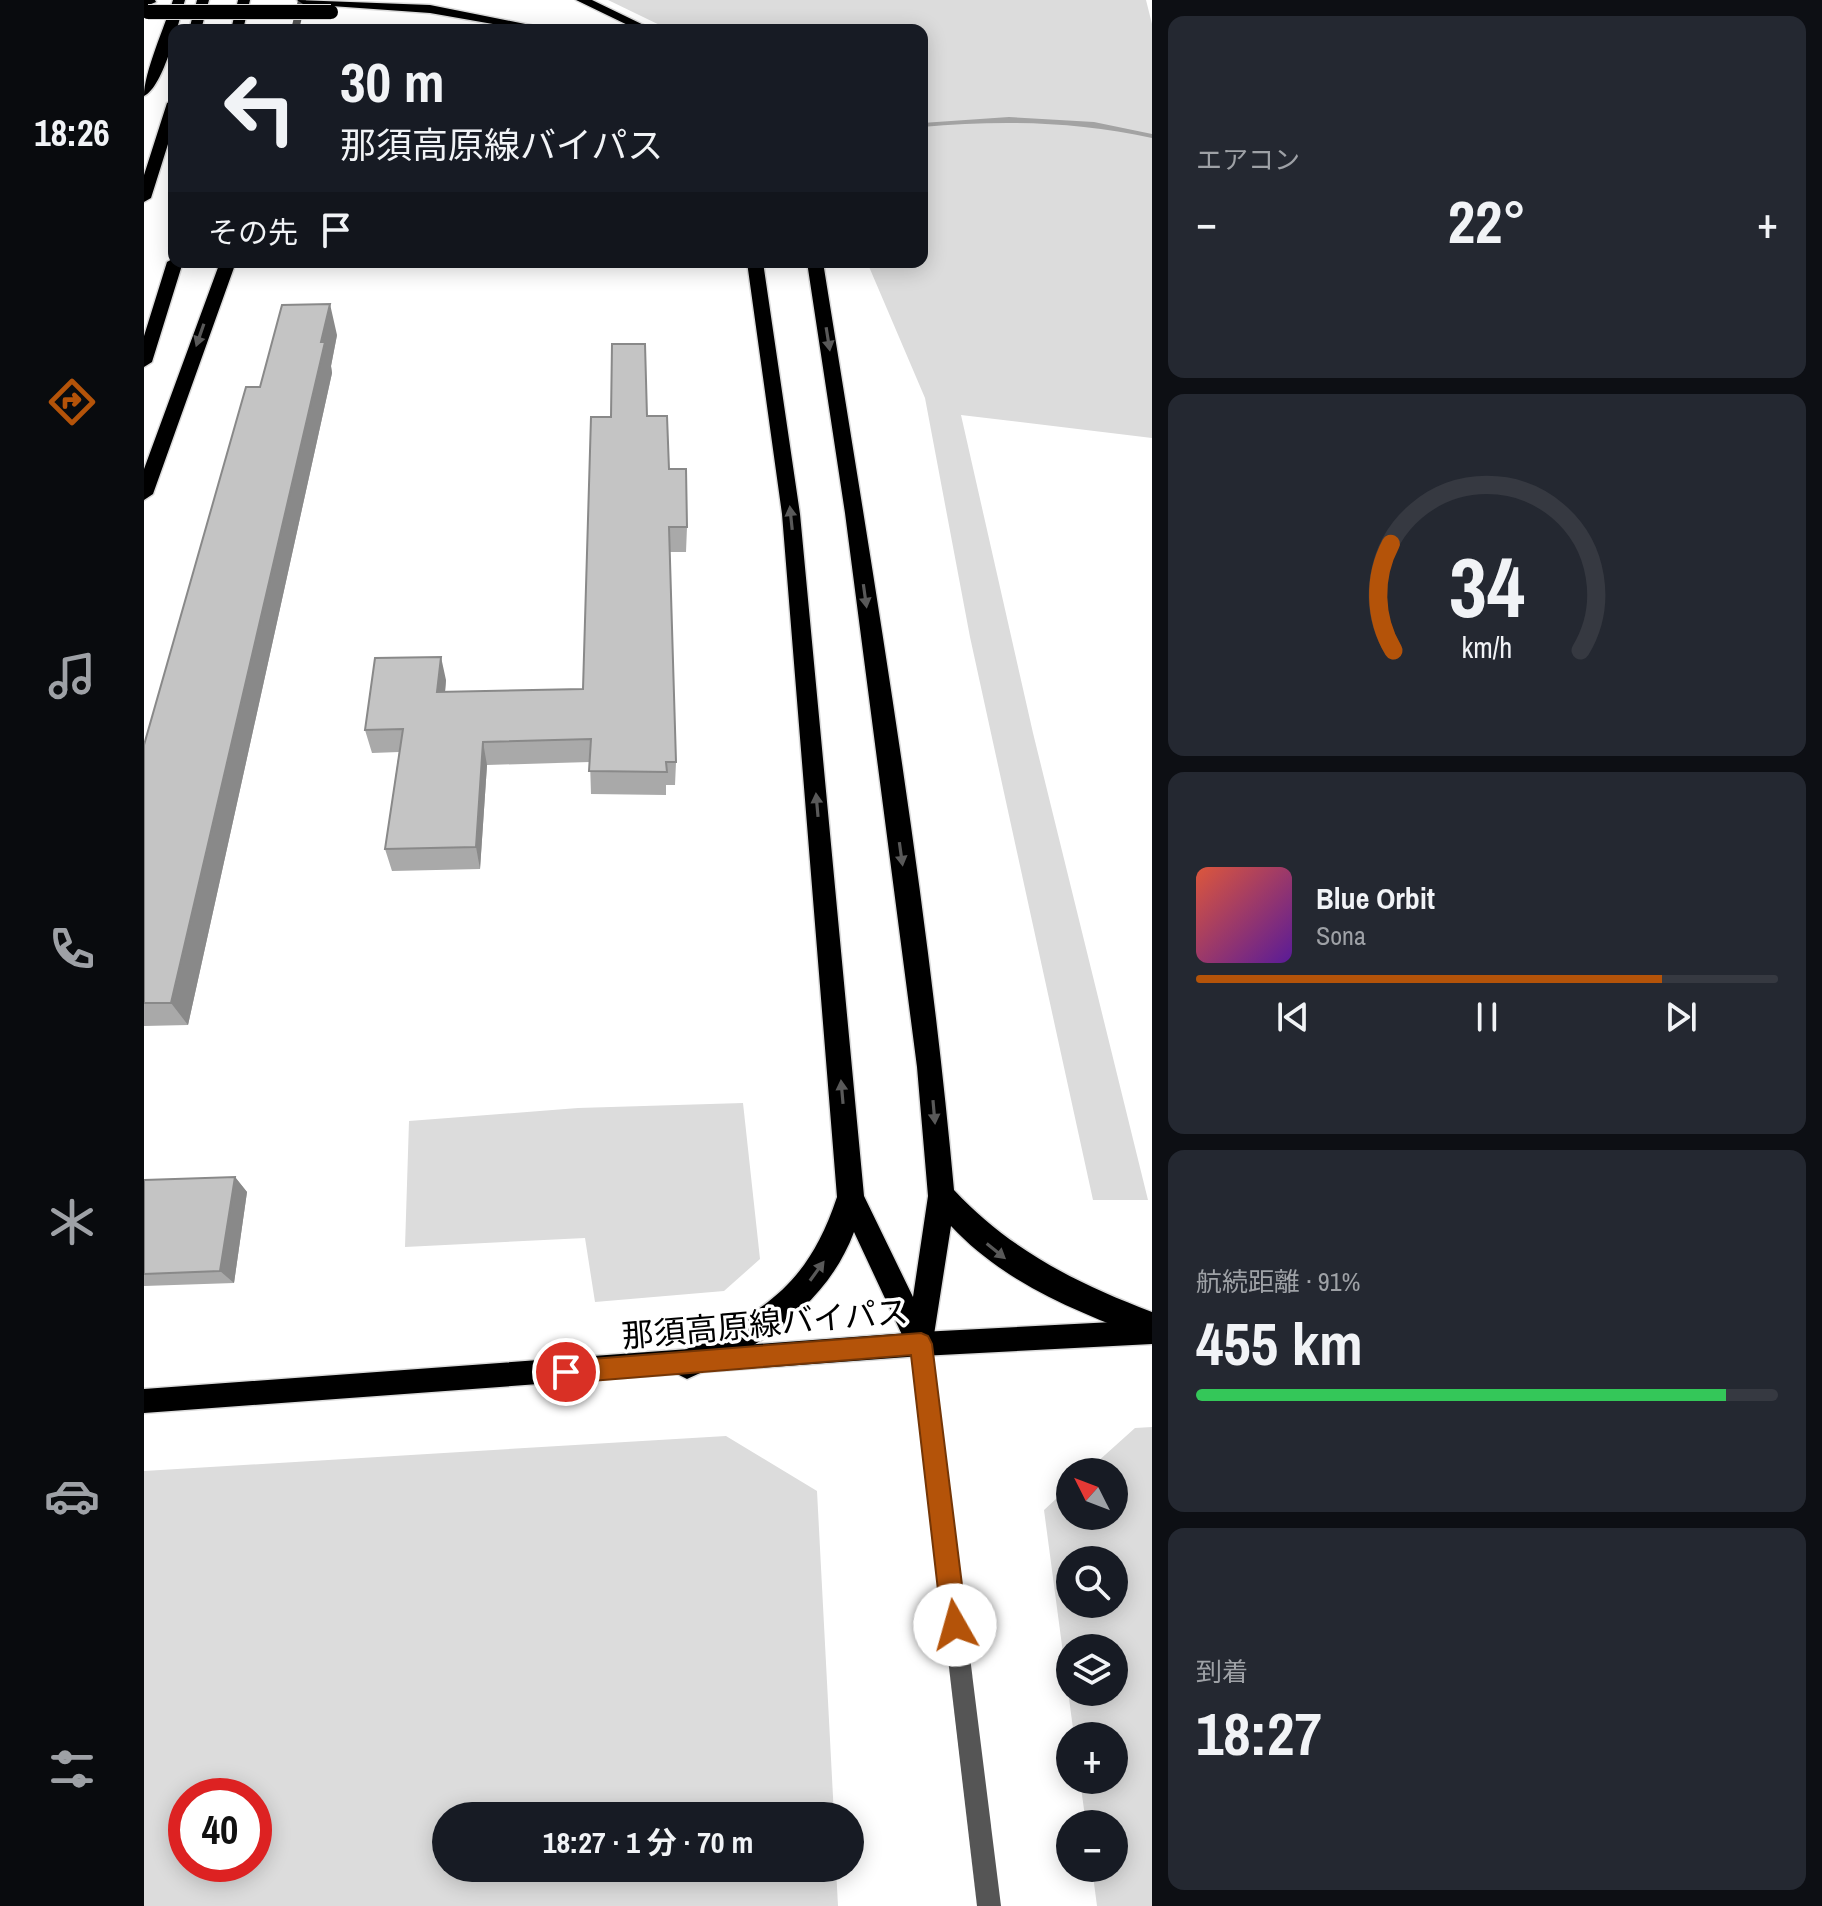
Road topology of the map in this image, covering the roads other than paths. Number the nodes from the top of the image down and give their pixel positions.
1 (179, 0) edge
2 (202, 0) edge
3 (244, 0) edge
4 (302, 0) edge
5 (582, 0) edge
6 (331, 6) edge
7 (146, 7) edge
8 (172, 24) edge
9 (196, 24) edge
10 (238, 24) edge
11 (296, 24) edge
12 (452, 24) edge
13 (515, 24) edge
14 (635, 24) edge
15 (168, 37) edge
16 (144, 92) edge
17 (168, 122) edge
18 (144, 198) edge
19 (173, 268) edge
20 (226, 268) edge
21 (756, 268) edge
22 (816, 268) edge
23 (144, 362) edge
24 (144, 494) edge
25 (941, 1196) junction
26 (851, 1197) junction
27 (1152, 1326) edge
28 (1152, 1332) edge
29 (921, 1344) junction
30 (687, 1364) junction
31 (144, 1401) edge
32 (989, 1906) edge

1 - 8 highway
2 - 7 highway
2 - 9 highway
3 - 10 highway
4 - 6 highway
4 - 11 street
5 - 14 highway
6 - 7 highway, bridge
6 - 12 highway
6 - 13 highway
15 - 16 highway
17 - 18 highway
19 - 23 highway
20 -> 24 highway
26 -> 21 highway
22 -> 25 highway
25 -> 27 highway
25 - 29 highway
26 - 29 highway
30 -> 26 highway
28 - 29 main road, 那須高原線バイパス
29 - 30 main road, 那須高原線バイパス
29 - 32 street
30 - 31 main road, 那須高原線バイパス

